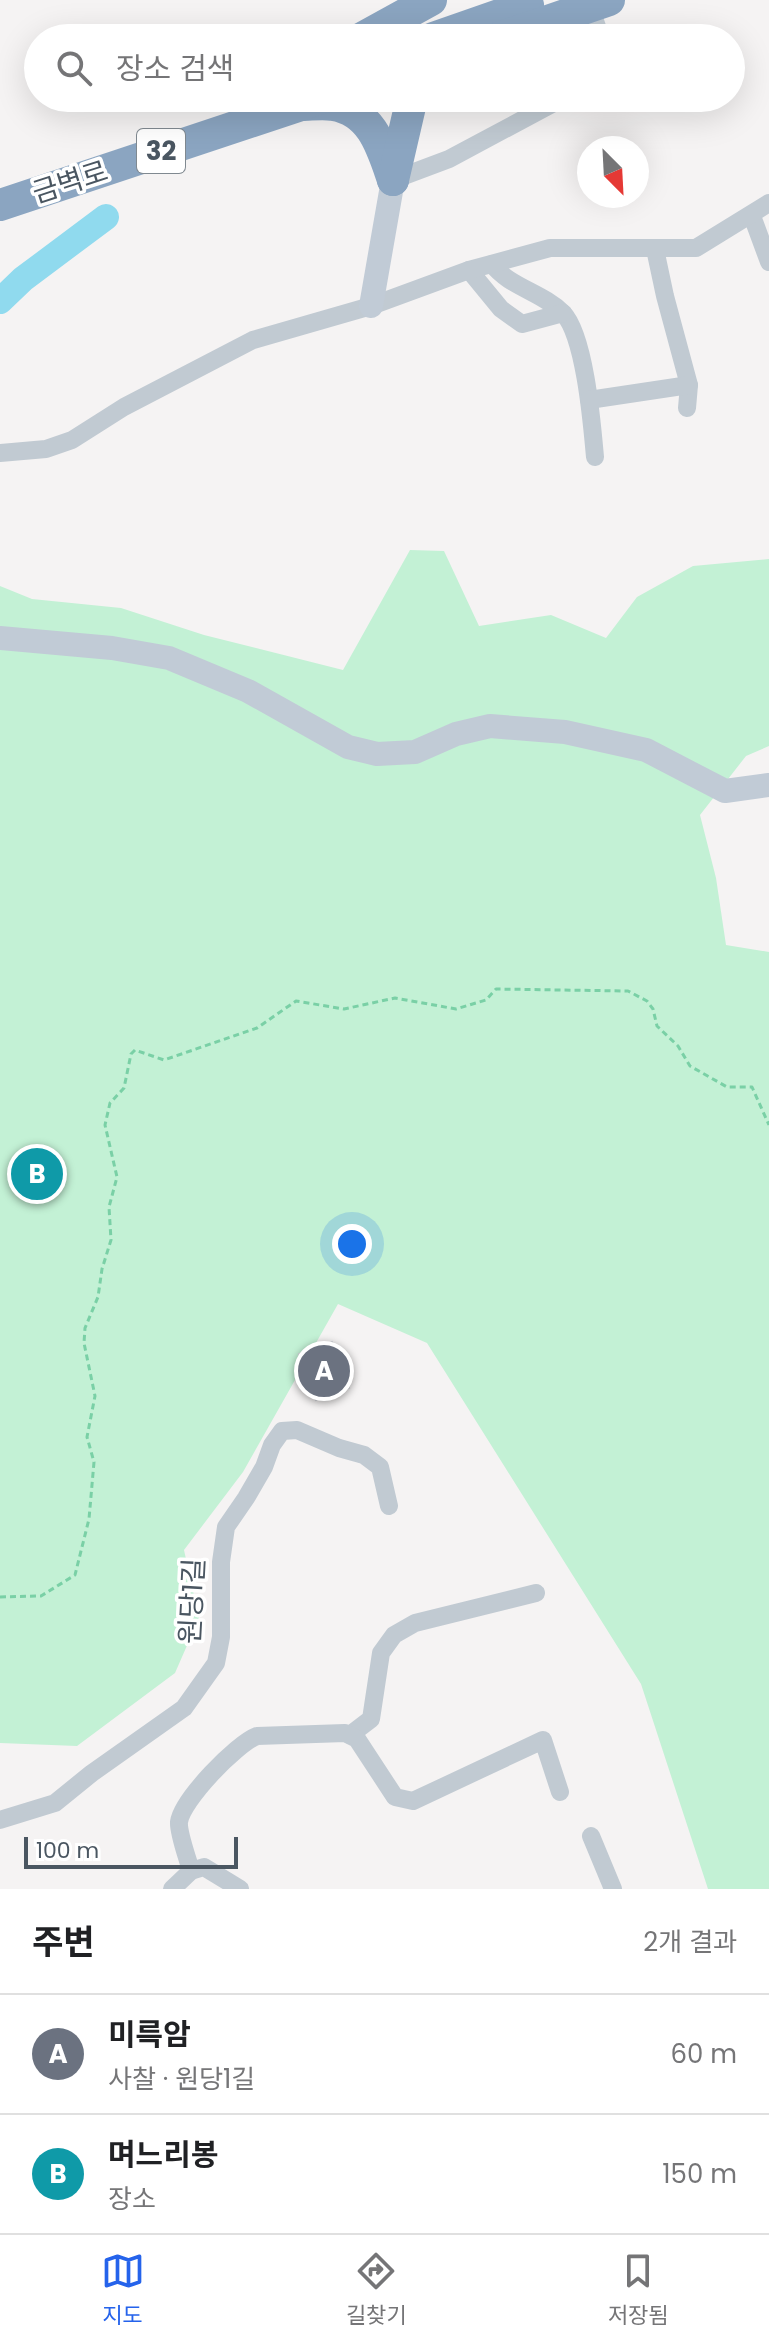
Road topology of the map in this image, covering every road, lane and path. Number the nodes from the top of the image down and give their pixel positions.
1 (431, 0) edge
2 (542, 0) edge
3 (387, 24) edge
4 (473, 24) edge
5 (216, 112) edge
6 (282, 112) edge
7 (355, 112) edge
8 (392, 112) edge
9 (408, 112) edge
10 (537, 112) edge
11 (402, 136) junction
12 (449, 159) junction
13 (393, 180) junction
14 (0, 186) edge
15 (769, 203) edge
16 (0, 205) edge
17 (752, 216) junction
18 (655, 249) junction
19 (769, 262) edge
20 (492, 264) junction
21 (469, 270) junction
22 (371, 306) junction
23 (563, 313) junction
24 (689, 385) junction
25 (589, 400) junction
26 (687, 408) dead end
27 (0, 453) edge
28 (595, 457) dead end
29 (0, 638) edge
30 (769, 785) edge
31 (769, 1125) edge
32 (389, 1506) dead end
33 (536, 1593) dead end
34 (0, 1597) edge
35 (350, 1735) junction
36 (560, 1792) dead end
37 (0, 1820) edge
38 (591, 1836) dead end
39 (191, 1871) junction
40 (172, 1889) edge
41 (240, 1889) edge
42 (613, 1889) edge

1 - 3 highway
2 - 4 highway
5 - 14 highway, 금벽로 / 32
6 - 16 highway, 금벽로 / 32
7 - 13 highway
8 - 13 highway
9 - 11 highway
10 - 12 street
11 - 12 street
11 - 13 highway
12 - 13 street
13 - 22 street
15 - 17 street
17 - 18 street
17 - 19 street
18 - 20 street
18 - 24 street
20 - 21 street
20 - 23 street
21 - 22 street
21 - 23 street
22 - 27 street
23 - 25 street
24 - 25 street
24 - 26 street
25 - 28 street
29 - 30 street
31 - 34 path
32 - 37 street, 원당1길
33 - 35 street
35 - 36 street
35 - 39 street
38 - 42 street
39 - 40 street
39 - 41 street

